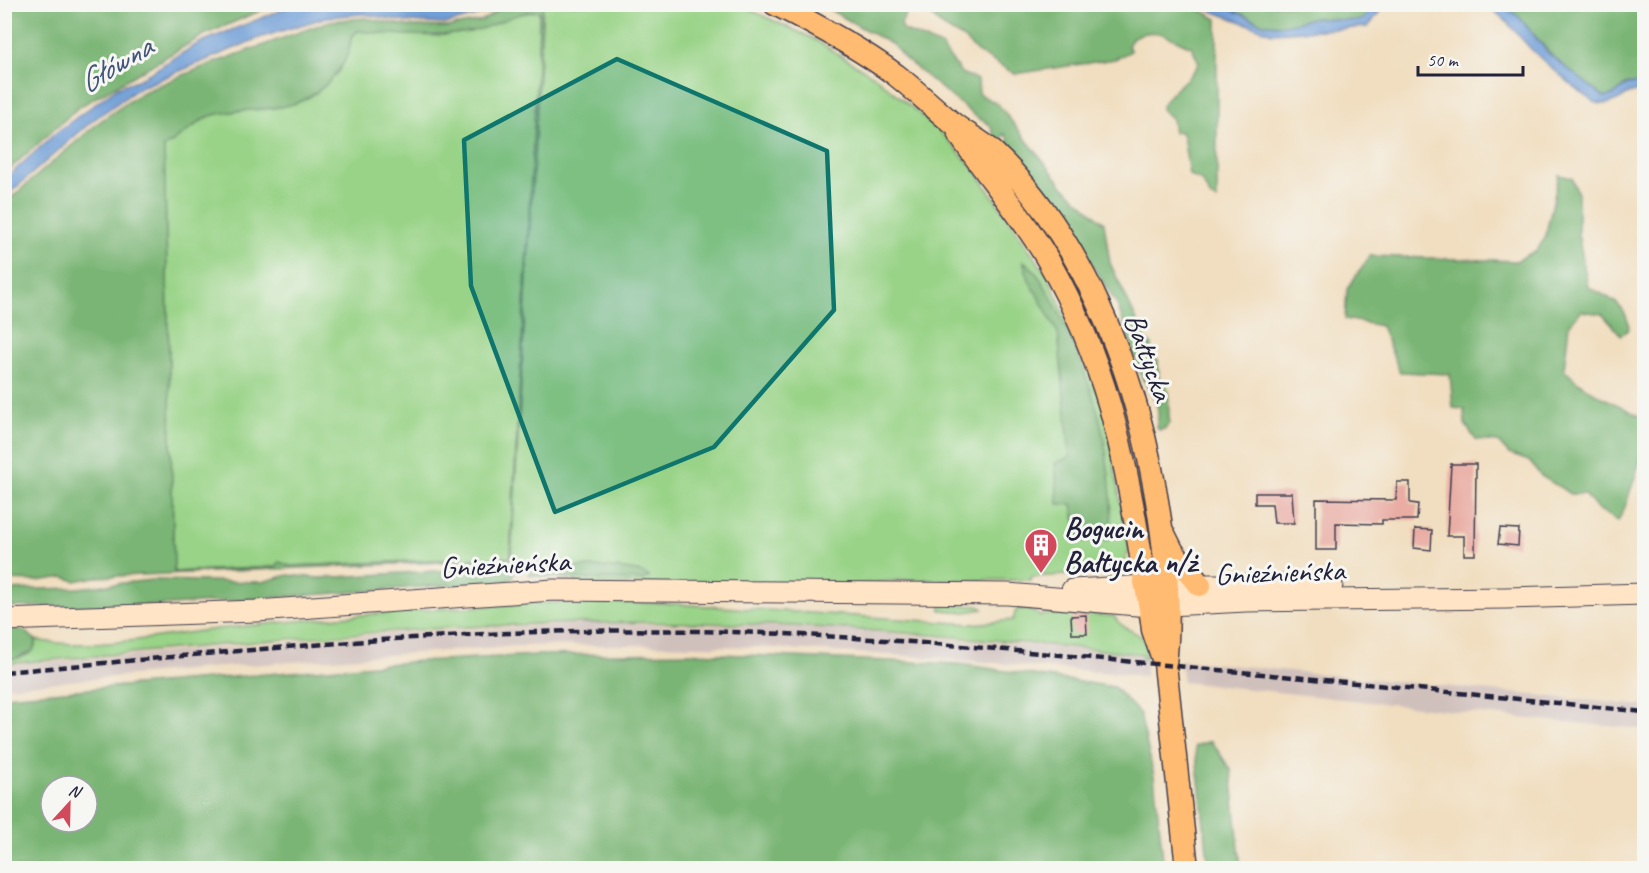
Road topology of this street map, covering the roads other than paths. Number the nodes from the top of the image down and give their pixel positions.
1 (775, 4) edge
2 (951, 122) junction
3 (1161, 528) junction
4 (1200, 585) junction
5 (1644, 594) edge
6 (1554, 595) junction
7 (1157, 596) junction
8 (4, 620) edge
9 (1187, 868) edge

1 - 2 main road, Bałtycka
2 - 3 main road, Bałtycka
2 - 7 main road, Bałtycka
3 - 4 main road
3 - 7 main road, Bałtycka
4 - 6 street, Gnieźnieńska
4 - 7 street, Gnieźnieńska
5 - 6 street, Gnieźnieńska
6 - 7 street, Gnieźnieńska
7 - 8 street, Gnieźnieńska
7 - 9 main road, Bałtycka

